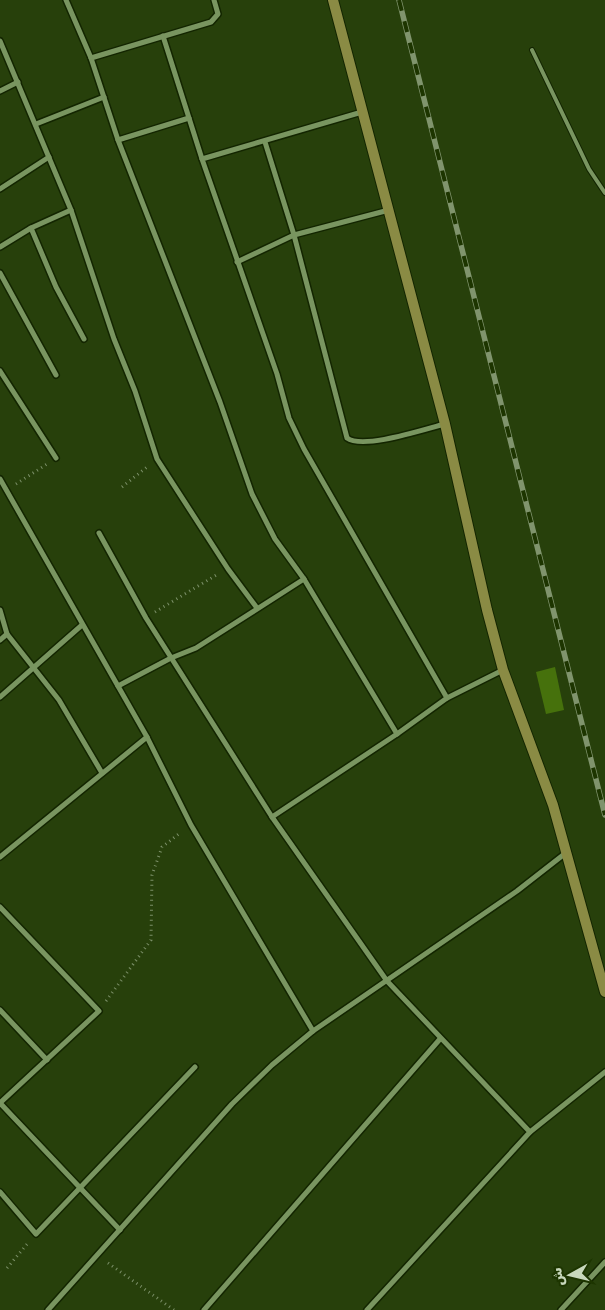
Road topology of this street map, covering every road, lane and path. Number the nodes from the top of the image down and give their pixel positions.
1 (66, 0) edge
2 (214, 0) edge
3 (333, 0) edge
4 (163, 36) junction
5 (0, 41) edge
6 (532, 50) dead end
7 (91, 58) junction
8 (18, 82) junction
9 (0, 92) edge
10 (104, 97) junction
11 (362, 112) junction
12 (189, 118) junction
13 (36, 124) junction
14 (118, 140) junction
15 (265, 142) junction
16 (49, 157) junction
17 (202, 160) junction
18 (0, 189) edge
19 (605, 193) edge
20 (71, 210) junction
21 (390, 210) junction
22 (30, 228) junction
23 (294, 235) junction
24 (0, 247) edge
25 (237, 262) junction
26 (0, 273) edge
27 (84, 339) dead end
28 (0, 371) edge
29 (56, 375) dead end
30 (446, 424) junction
31 (56, 458) joint
32 (157, 459) junction
33 (0, 479) edge
34 (122, 487) dead end
35 (7, 490) junction
36 (99, 533) dead end
37 (228, 569) junction
38 (304, 579) junction
39 (257, 608) junction
40 (0, 610) edge
41 (146, 618) junction
42 (82, 625) junction
43 (7, 634) junction
44 (0, 640) edge
45 (171, 658) junction
46 (32, 668) junction
47 (503, 670) junction
48 (118, 686) junction
49 (0, 697) edge
50 (447, 698) junction
51 (397, 734) junction
52 (147, 737) junction
53 (102, 773) junction
54 (272, 817) junction
55 (191, 824) junction
56 (568, 852) junction
57 (0, 857) edge
58 (0, 907) edge
59 (387, 981) junction
60 (605, 992) edge
61 (0, 1010) edge
62 (99, 1011) junction
63 (313, 1031) junction
64 (440, 1039) junction
65 (48, 1060) junction
66 (195, 1067) dead end
67 (605, 1072) edge
68 (0, 1103) edge
69 (530, 1132) junction
70 (80, 1189) junction
71 (0, 1192) edge
72 (120, 1230) junction
73 (36, 1234) junction
74 (97, 1253) junction
75 (605, 1262) edge
76 (7, 1268) dead end
77 (48, 1310) edge
78 (174, 1310) edge
79 (204, 1310) edge
80 (367, 1310) edge
81 (561, 1310) edge

1 - 7 street
2 - 4 street
3 - 11 main road
4 - 7 street
4 - 12 street
5 - 8 street
6 - 19 lane
7 - 10 street
8 - 9 street
8 - 13 street
10 - 13 street
10 - 14 street
11 - 15 street
11 - 21 main road
12 - 14 street
12 - 17 street
13 - 16 street
14 - 38 street
15 - 17 street
15 - 23 street
16 - 18 street
16 - 20 street
17 - 25 street
20 - 22 street
20 - 32 street
21 - 23 street
21 - 30 main road
22 - 24 street
22 - 27 street
23 - 25 street
23 - 30 street
25 - 50 street
26 - 29 street
28 - 31 street
30 - 47 main road
31 - 35 path
32 - 34 path
32 - 37 street
33 - 35 street
35 - 42 street
36 - 41 street
37 - 39 street
37 - 41 path
38 - 39 street
38 - 51 street
39 - 45 street
40 - 43 street
41 - 45 street
42 - 46 street
42 - 48 street
43 - 44 street
43 - 46 street
45 - 48 street
45 - 54 street
46 - 49 street
46 - 53 street
47 - 50 street
47 - 56 main road
48 - 52 street
50 - 51 street
51 - 54 street
52 - 53 street
52 - 55 street
53 - 57 street
54 - 59 street
55 - 62 path
55 - 63 street
56 - 59 street
56 - 60 main road
58 - 62 street
59 - 63 street
59 - 64 street
61 - 65 street
62 - 65 street
63 - 72 street
64 - 69 street
64 - 79 street
65 - 68 street
66 - 70 street
67 - 69 street
68 - 70 street
69 - 80 street
70 - 72 street
70 - 73 street
71 - 73 street
72 - 74 street
73 - 76 path
74 - 77 street
74 - 78 path
75 - 81 street

